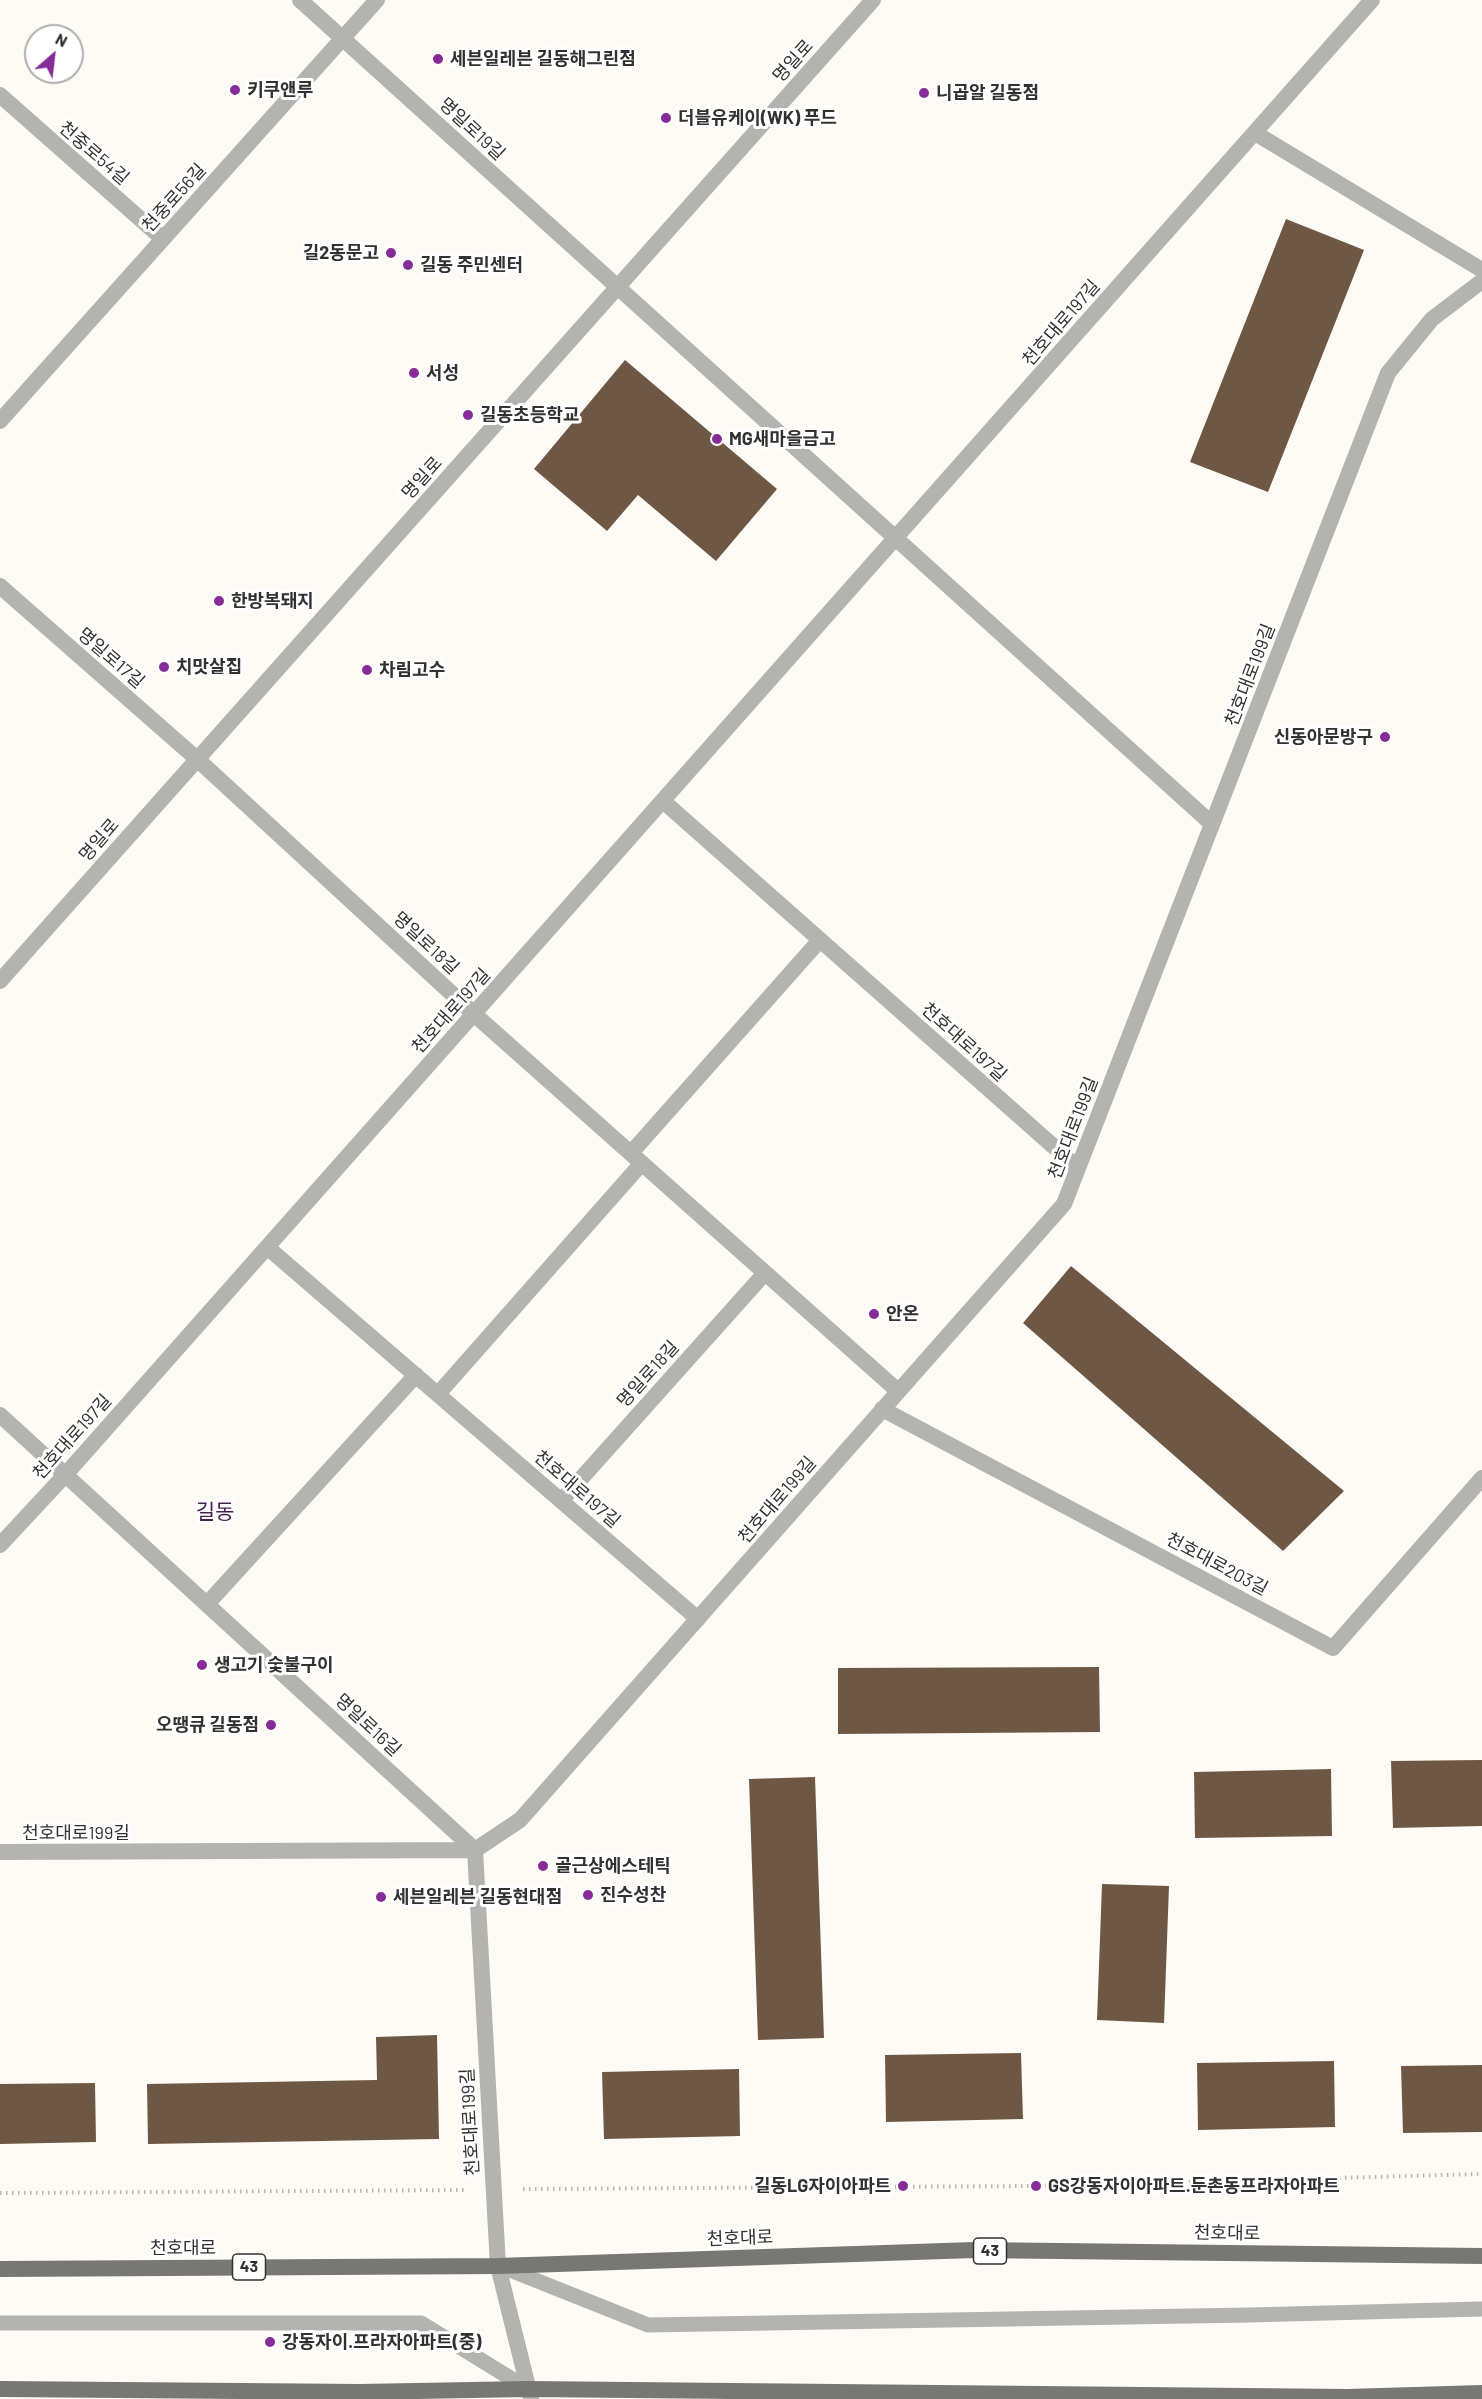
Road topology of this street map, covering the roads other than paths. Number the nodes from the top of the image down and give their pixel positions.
1 (300, 0) edge
2 (376, 0) edge
3 (873, 0) edge
4 (1372, 0) edge
5 (343, 38) junction
6 (0, 95) edge
7 (1255, 132) junction
8 (163, 239) junction
9 (1482, 270) edge
10 (1482, 281) edge
11 (617, 289) junction
12 (0, 421) edge
13 (896, 539) junction
14 (0, 586) edge
15 (197, 759) junction
16 (663, 801) junction
17 (1212, 824) junction
18 (820, 940) junction
19 (0, 981) edge
20 (474, 1014) junction
21 (636, 1158) junction
22 (1078, 1168) junction
23 (267, 1247) junction
24 (765, 1273) junction
25 (416, 1375) junction
26 (898, 1391) junction
27 (438, 1394) junction
28 (882, 1409) junction
29 (0, 1415) edge
30 (66, 1474) junction
31 (1482, 1478) edge
32 (561, 1501) junction
33 (0, 1545) edge
34 (207, 1604) junction
35 (698, 1618) junction
36 (475, 1850) junction
37 (0, 1852) edge
38 (1482, 2256) edge
39 (498, 2266) junction
40 (0, 2269) edge
41 (1482, 2308) edge
42 (0, 2323) edge
43 (0, 2389) edge
44 (1482, 2392) edge
45 (530, 2394) edge
46 (1215, 2397) edge

1 - 5 street, 명일로19길
2 - 5 street, 천중로56길
3 - 11 street, 명일로
4 - 7 street, 천호대로197길
5 - 8 street, 천중로56길
5 - 11 street, 명일로19길
6 - 8 street, 천중로54길
7 - 9 street
7 - 13 street, 천호대로197길
8 - 12 street, 천중로56길
10 - 17 street, 천호대로199길
11 - 13 street
11 - 15 street, 명일로
13 - 16 street, 천호대로197길
13 - 17 street
14 - 15 street, 명일로17길
15 - 19 street, 명일로
15 - 20 street, 명일로18길
16 - 18 street, 천호대로197길
16 - 20 street, 천호대로197길
17 - 22 street, 천호대로199길
18 - 21 street
18 - 22 street, 천호대로197길
20 - 21 street, 명일로18길
20 - 23 street, 천호대로197길
21 - 24 street, 명일로18길
21 - 27 street
22 - 26 street, 천호대로199길
23 - 25 street, 천호대로197길
23 - 30 street, 천호대로197길
24 - 26 street, 명일로18길
24 - 32 street, 명일로18길
25 - 27 street, 천호대로197길
25 - 34 street
26 - 28 street, 천호대로199길
27 - 32 street, 천호대로197길
28 - 31 street, 천호대로203길
28 - 35 street, 천호대로199길
29 - 30 street, 명일로16길
30 - 33 street, 천호대로197길
30 - 34 street, 명일로16길
32 - 35 street, 천호대로197길
34 - 36 street, 명일로16길
35 - 36 street, 천호대로199길
36 - 37 street, 천호대로199길
36 - 39 street, 천호대로199길
38 - 39 main road, 천호대로 / 43
39 - 40 main road, 천호대로 / 43
39 - 41 lane
39 - 45 street, 천호대로199길
42 - 45 lane
43 - 45 main road
44 - 46 main road
45 - 46 main road

